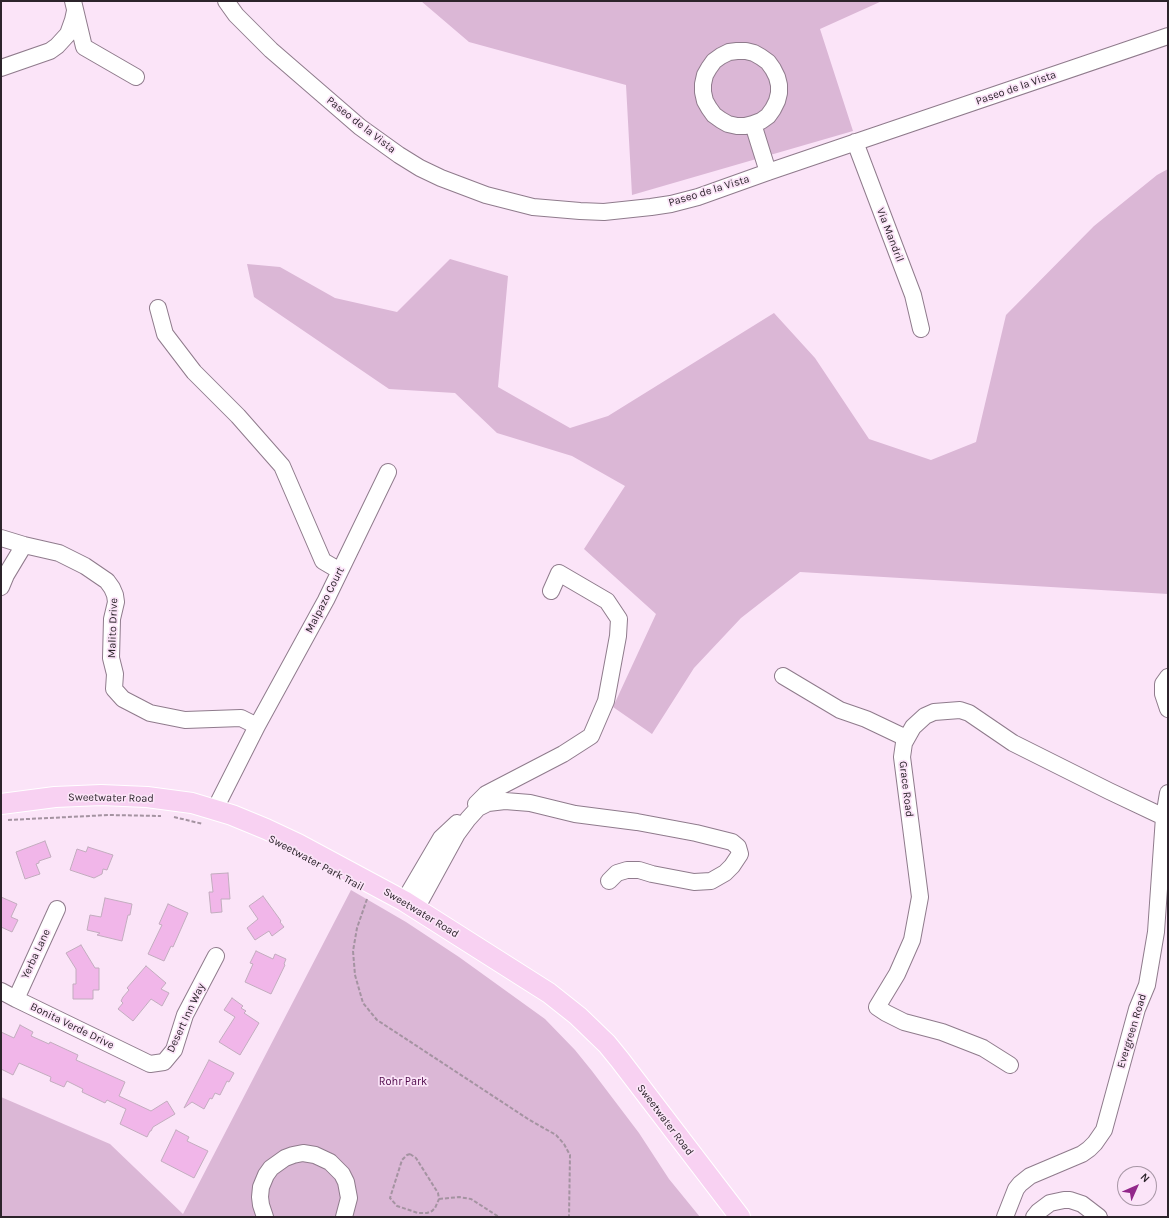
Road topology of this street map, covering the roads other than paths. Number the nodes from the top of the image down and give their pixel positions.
1 (226, 1) edge
2 (74, 3) edge
3 (1168, 36) edge
4 (1, 68) edge
5 (136, 77) dead end
6 (753, 124) junction
7 (855, 142) junction
8 (768, 172) junction
9 (158, 308) dead end
10 (921, 329) dead end
11 (388, 472) dead end
12 (1, 538) edge
13 (24, 545) junction
14 (340, 571) junction
15 (1, 587) edge
16 (551, 591) dead end
17 (783, 676) dead end
18 (1168, 677) edge
19 (1168, 709) edge
20 (257, 726) junction
21 (906, 738) junction
22 (1168, 793) edge
23 (1, 804) edge
24 (210, 817) junction
25 (1164, 817) junction
26 (609, 881) dead end
27 (410, 905) junction
28 (57, 909) dead end
29 (216, 956) dead end
30 (1, 991) edge
31 (16, 999) junction
32 (144, 1061) joint
33 (1010, 1065) dead end
34 (265, 1217) edge
35 (344, 1217) edge
36 (740, 1217) edge
37 (1005, 1217) edge
38 (1034, 1217) edge
39 (1099, 1217) edge

1 - 8 street, Paseo de la Vista
2 - 4 street
2 - 5 street
3 - 7 street, Paseo de la Vista
6 - 6 street
6 - 8 street
7 - 8 street, Paseo de la Vista
7 - 10 street, Via Mandril
9 - 14 street
11 - 14 street, Malpazo Court
12 - 13 street, Malito Drive
13 - 15 street
13 - 20 street, Malito Drive
14 - 20 street, Malpazo Court
16 - 27 street
17 - 21 street
18 - 19 street
20 - 24 street
21 - 25 street, Grace Road
21 - 33 street, Grace Road
22 - 25 street, Evergreen Road
23 - 24 main road, Sweetwater Road
24 - 27 main road, Sweetwater Road
25 - 37 street, Evergreen Road
26 - 27 street
27 - 36 main road, Sweetwater Road
28 - 31 street, Yerba Lane
29 - 32 street, Desert Inn Way
30 - 31 street, Bonita Verde Drive
31 - 32 street, Bonita Verde Drive
34 - 35 street
38 - 39 street

